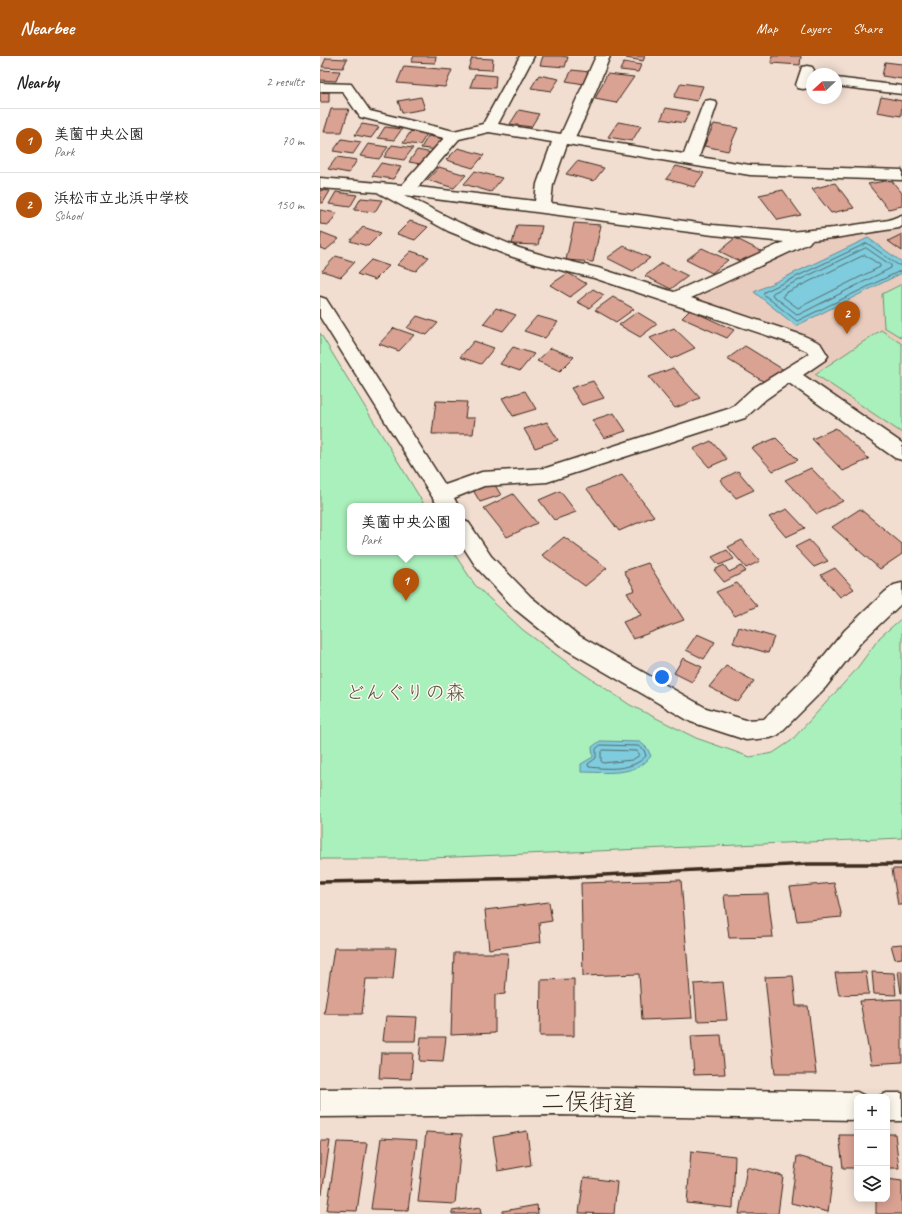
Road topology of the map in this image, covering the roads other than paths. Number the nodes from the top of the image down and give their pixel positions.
1 (527, 56) edge
2 (603, 56) edge
3 (842, 83) edge
4 (320, 87) edge
5 (902, 90) edge
6 (710, 104) dead end
7 (489, 127) junction
8 (454, 136) junction
9 (563, 139) junction
10 (690, 160) junction
11 (902, 175) edge
12 (320, 183) edge
13 (379, 187) junction
14 (406, 190) junction
15 (543, 207) junction
16 (902, 220) edge
17 (812, 235) junction
18 (675, 298) junction
19 (320, 303) edge
20 (789, 374) junction
21 (902, 453) edge
22 (445, 500) edge
23 (465, 533) edge
24 (902, 592) edge
25 (320, 1102) edge
26 (854, 1106) edge
27 (890, 1107) edge
28 (902, 1107) edge

1 - 7 street
2 - 9 street
3 - 5 street
4 - 8 street
6 - 10 street
7 - 8 street
7 - 9 street
8 - 14 street
9 - 10 street
9 - 15 street
10 - 11 street
12 - 13 street
13 - 14 street
13 - 18 street
14 - 15 street
15 - 17 street
16 - 17 street
17 - 18 street
18 - 20 street
19 - 22 street
20 - 21 street
20 - 22 street
23 - 24 street
25 - 26 street, 二俣街道
27 - 28 street

